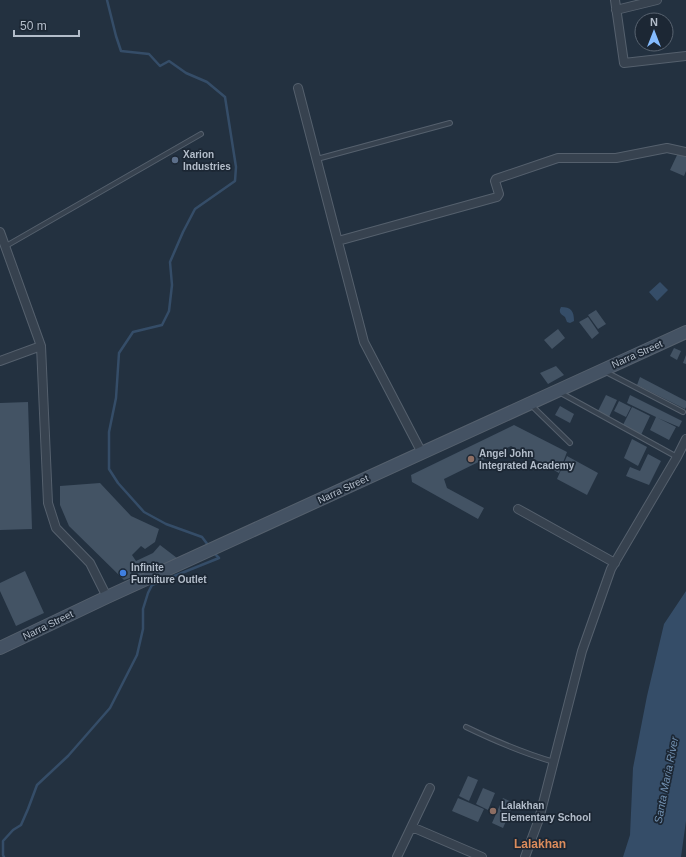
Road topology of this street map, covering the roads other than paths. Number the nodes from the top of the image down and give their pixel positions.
1 (615, 0) edge
2 (657, 0) edge
3 (616, 10) junction
4 (686, 56) edge
5 (298, 88) dead end
6 (450, 123) dead end
7 (201, 134) dead end
8 (686, 152) edge
9 (317, 159) junction
10 (0, 232) edge
11 (338, 241) junction
12 (6, 246) junction
13 (686, 332) edge
14 (41, 346) junction
15 (0, 360) edge
16 (602, 370) junction
17 (557, 391) junction
18 (529, 404) junction
19 (683, 412) dead end
20 (686, 439) edge
21 (570, 443) dead end
22 (422, 453) junction
23 (677, 457) junction
24 (518, 509) dead end
25 (614, 563) junction
26 (107, 597) junction
27 (0, 648) edge
28 (466, 727) dead end
29 (554, 762) junction
30 (430, 788) dead end
31 (412, 826) junction
32 (397, 857) edge
33 (482, 857) edge
34 (525, 857) edge

1 - 3 street
2 - 3 street
3 - 4 street
5 - 9 street
6 - 9 lane
7 - 12 lane
8 - 11 street
9 - 11 street
10 - 12 street
11 - 22 street
12 - 14 street
13 - 16 main road, Narra Street
14 - 15 street
14 - 26 street
16 - 17 main road, Narra Street
16 - 19 lane
17 - 18 main road, Narra Street
17 - 23 lane
18 - 21 lane
18 - 22 main road, Narra Street
20 - 23 street
22 - 26 main road, Narra Street
23 - 25 street
24 - 25 street
25 - 29 street
26 - 27 main road, Narra Street
28 - 29 lane
29 - 34 street
30 - 31 street
31 - 32 street
31 - 33 street

